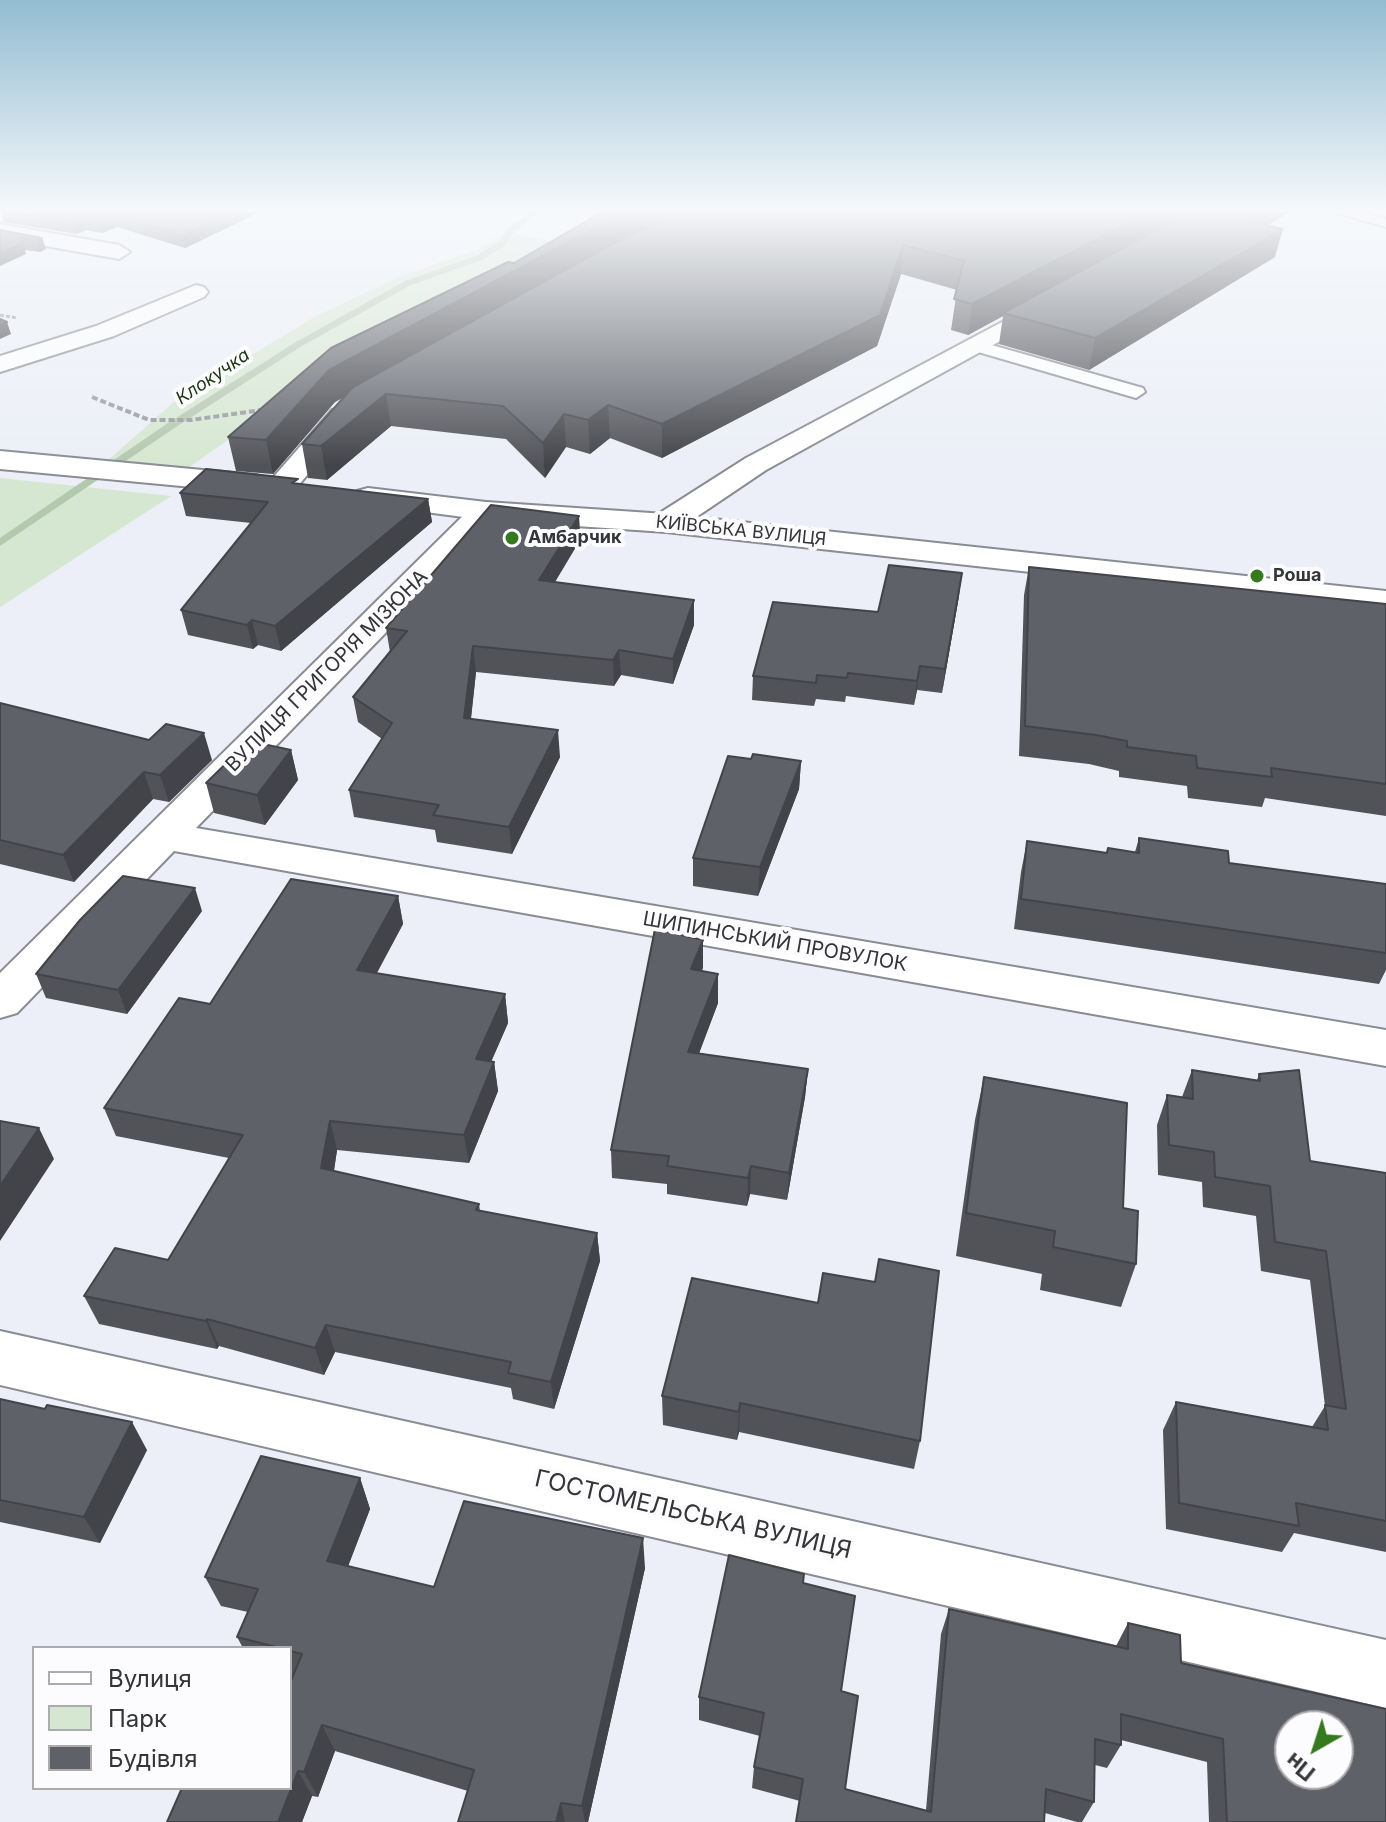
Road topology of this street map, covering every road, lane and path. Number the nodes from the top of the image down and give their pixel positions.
1 (187, 296) edge
2 (1065, 296) edge
3 (974, 345) junction
4 (0, 364) edge
5 (1136, 392) dead end
6 (92, 397) dead end
7 (351, 408) joint
8 (0, 460) edge
9 (313, 491) junction
10 (486, 511) junction
11 (666, 523) junction
12 (1386, 601) edge
13 (164, 836) junction
14 (0, 1001) edge
15 (1386, 1048) edge
16 (0, 1358) edge
17 (1386, 1674) edge

1 - 4 street
2 - 3 street
3 - 5 lane
3 - 11 street
6 - 7 path
7 - 9 street
8 - 9 street, КИЇВСЬКА ВУЛИЦЯ
9 - 10 street, КИЇВСЬКА ВУЛИЦЯ
10 - 11 street, КИЇВСЬКА ВУЛИЦЯ
10 - 13 street, ВУЛИЦЯ ГРИГОРІЯ МІЗЮНА
11 - 12 street, КИЇВСЬКА ВУЛИЦЯ
13 - 14 street, ВУЛИЦЯ ГРИГОРІЯ МІЗЮНА
13 - 15 street, ШИПИНСЬКИЙ ПРОВУЛОК
16 - 17 street, ГОСТОМЕЛЬСЬКА ВУЛИЦЯ

